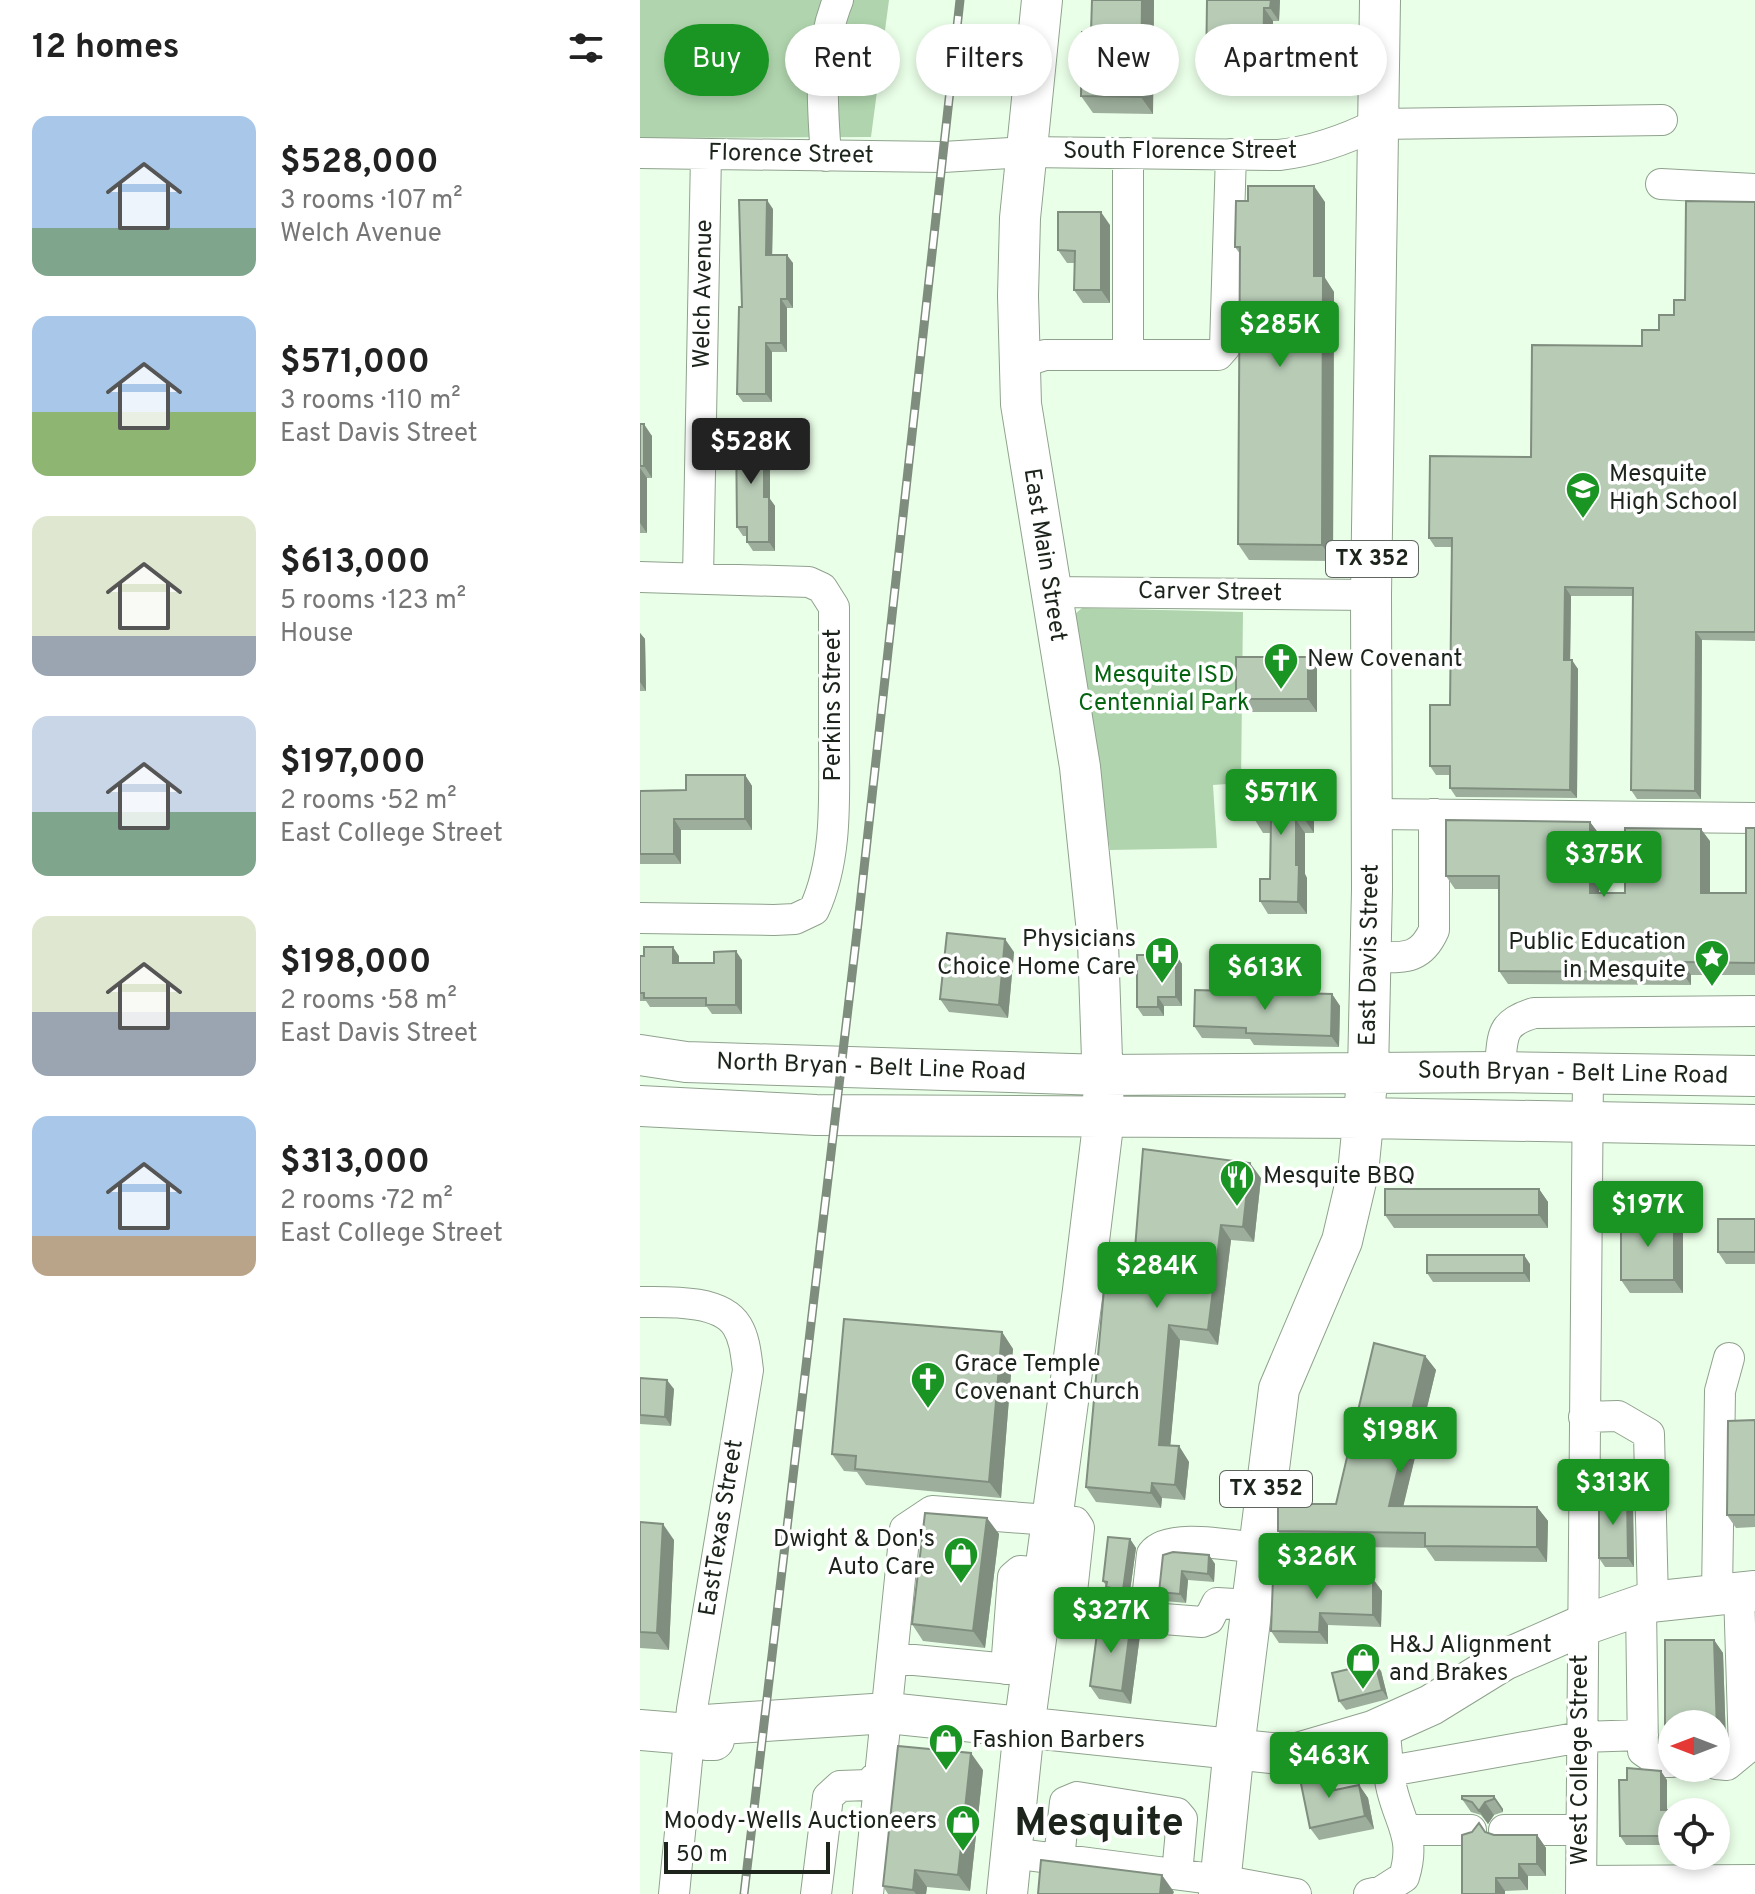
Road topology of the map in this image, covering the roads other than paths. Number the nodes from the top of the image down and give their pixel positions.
1 (838, 0) edge
2 (1042, 0) edge
3 (1380, 0) edge
4 (1662, 120) dead end
5 (1377, 124) junction
6 (1025, 152) junction
7 (640, 153) edge
8 (1128, 153) junction
9 (706, 154) junction
10 (1231, 154) junction
11 (826, 156) junction
12 (943, 157) joint
13 (1661, 184) dead end
14 (1755, 189) edge
15 (1128, 355) junction
16 (1020, 363) junction
17 (640, 577) edge
18 (698, 578) junction
19 (1049, 592) junction
20 (1371, 595) junction
21 (1372, 814) junction
22 (1434, 814) junction
23 (1755, 818) edge
24 (640, 918) edge
25 (1371, 957) junction
26 (1755, 1011) edge
27 (640, 1055) edge
28 (1368, 1072) junction
29 (1499, 1072) junction
30 (1588, 1073) junction
31 (1103, 1075) junction
32 (1755, 1076) edge
33 (640, 1106) edge
34 (1104, 1117) junction
35 (1364, 1118) junction
36 (1588, 1124) junction
37 (1755, 1125) edge
38 (640, 1302) edge
39 (1729, 1358) dead end
40 (1584, 1417) junction
41 (1051, 1519) junction
42 (1259, 1548) junction
43 (1052, 1591) junction
44 (1737, 1592) edge
45 (1647, 1604) junction
46 (1252, 1605) junction
47 (1145, 1617) junction
48 (1581, 1626) junction
49 (893, 1658) junction
50 (1019, 1670) junction
51 (888, 1713) junction
52 (1384, 1726) junction
53 (1024, 1728) junction
54 (640, 1730) edge
55 (689, 1734) junction
56 (1643, 1735) junction
57 (1581, 1737) junction
58 (1234, 1748) junction
59 (1658, 1761) edge
60 (1730, 1763) edge
61 (882, 1771) junction
62 (1390, 1771) junction
63 (1407, 1830) junction
64 (1471, 1830) edge
65 (1504, 1830) dead end
66 (1581, 1830) junction
67 (1011, 1853) junction
68 (1059, 1859) junction
69 (1177, 1874) junction
70 (1755, 1880) edge
71 (1410, 1886) edge
72 (1219, 1887) edge
73 (1581, 1887) edge
74 (674, 1894) edge
75 (816, 1894) edge
76 (868, 1894) edge
77 (1007, 1894) edge
78 (1296, 1894) edge
79 (1369, 1894) edge

1 - 11 street
2 - 6 main road, East Main Street
3 - 5 main road, East Davis Street / TX 352
4 - 5 street
5 - 10 street, South Florence Street
5 - 20 main road, East Davis Street / TX 352
6 - 8 street, South Florence Street
6 - 11 street
6 - 12 street, South Florence Street
6 - 16 main road, East Main Street
7 - 9 street, Florence Street
8 - 10 street, South Florence Street
8 - 15 street
9 - 11 street, Florence Street
9 - 18 street, Welch Avenue
10 - 15 street
11 - 12 street, Florence Street
13 - 14 street
15 - 16 street
16 - 19 main road, East Main Street
17 - 18 street, Perkins Street
18 - 24 street, Perkins Street
19 - 20 street, Carver Street
19 - 31 main road, East Main Street
20 - 21 main road, East Davis Street / TX 352
21 - 22 street
21 - 25 main road, East Davis Street / TX 352
22 - 23 street
22 - 25 street
25 - 28 main road, East Davis Street / TX 352
26 - 29 street
27 - 31 main road, North Bryan - Belt Line Road
28 - 29 main road, South Bryan - Belt Line Road
28 - 31 main road, South Bryan - Belt Line Road
28 - 35 main road, East Davis Street / TX 352
29 - 30 main road, South Bryan - Belt Line Road
30 - 32 main road, South Bryan - Belt Line Road
30 - 36 street, West College Street
31 - 34 main road, East Main Street
33 - 34 main road, North Bryan - Belt Line Road
34 - 35 main road, South Bryan - Belt Line Road
34 - 41 main road, East Main Street
35 - 36 main road, South Bryan - Belt Line Road
35 - 42 main road, East Davis Street / TX 352
36 - 37 main road, South Bryan - Belt Line Road
36 - 40 street, West College Street
38 - 55 street, EastTexas Street
39 - 44 street
40 - 45 street
40 - 48 street, West College Street
41 - 43 main road, East Main Street
41 - 49 street
42 - 46 main road, East Davis Street / TX 352
42 - 47 street
43 - 47 street
43 - 50 main road, East Main Street
44 - 45 main road
44 - 60 street
45 - 48 main road
45 - 56 street
46 - 47 street
46 - 58 main road, East Davis Street / TX 352
48 - 52 main road
48 - 57 street, West College Street
49 - 50 street
49 - 51 street
50 - 53 main road, East Main Street
51 - 53 main road
51 - 55 main road
51 - 61 street
52 - 58 main road
52 - 62 street
53 - 58 main road
53 - 67 main road, East Main Street
54 - 55 main road
55 - 74 street, EastTexas Street
56 - 57 street
56 - 59 street
57 - 62 street
57 - 66 street, West College Street
58 - 72 main road, TX 352
61 - 75 street
61 - 76 street
62 - 63 street
63 - 64 street
63 - 71 street
65 - 66 street
66 - 73 street, West College Street
67 - 68 street
67 - 77 main road, East Main Street
68 - 69 street
68 - 69 street
69 - 72 street
70 - 73 street
71 - 79 street
72 - 78 street

